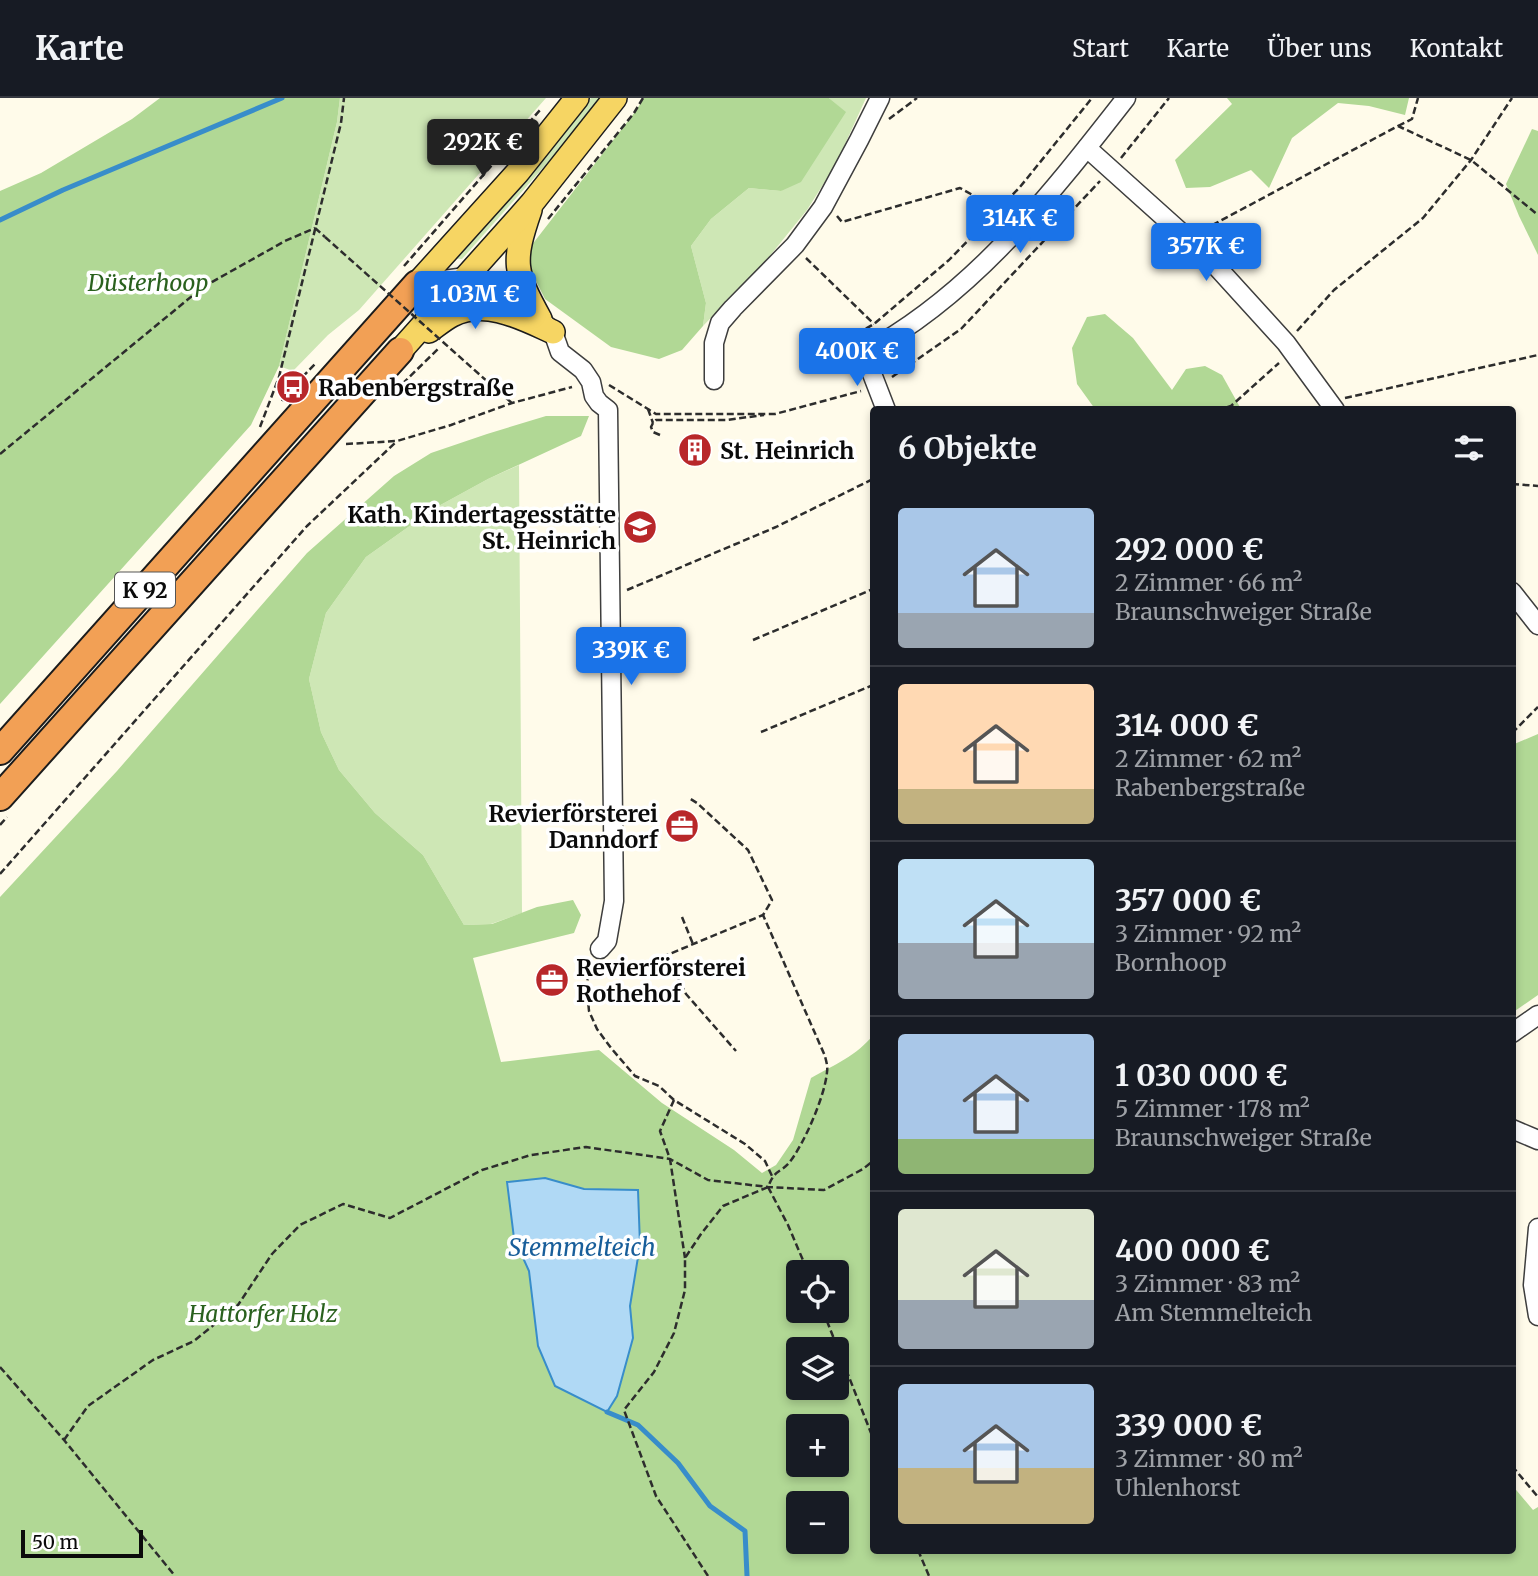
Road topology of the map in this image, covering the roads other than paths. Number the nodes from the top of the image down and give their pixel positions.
1 (577, 98) edge
2 (615, 98) edge
3 (880, 98) edge
4 (1126, 98) edge
5 (1087, 148) junction
6 (532, 203) junction
7 (465, 277) junction
8 (407, 279) junction
9 (547, 326) junction
10 (400, 351) junction
11 (714, 380) dead end
12 (1332, 405) edge
13 (884, 406) edge
14 (1516, 597) edge
15 (1538, 625) edge
16 (0, 751) edge
17 (0, 797) edge
18 (600, 949) road end
19 (1538, 1015) edge
20 (1516, 1030) edge
21 (1516, 1131) edge
22 (1538, 1140) edge
23 (1538, 1228) edge
24 (1538, 1316) edge

1 - 8 main road, K 92
2 - 6 main road, K 92
3 - 11 street
4 - 5 street
5 - 12 street
5 - 13 street
6 - 7 main road, K 92
6 - 9 main road
7 - 8 street
7 - 9 street
7 - 10 main road, K 92
8 - 16 highway, K 92
9 - 10 main road
9 - 18 street
10 - 17 highway, K 92
14 - 15 street
19 - 20 street
21 - 22 street
23 - 24 street

